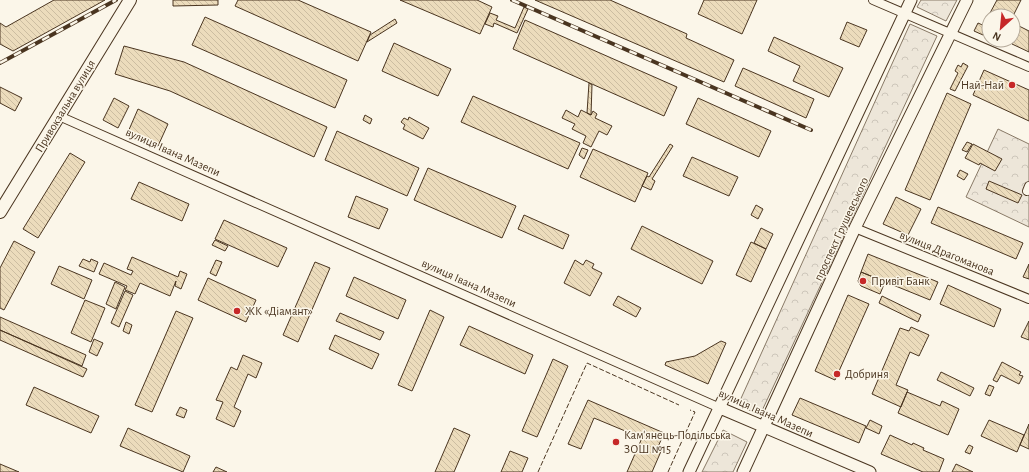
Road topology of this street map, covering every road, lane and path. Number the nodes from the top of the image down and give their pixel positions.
1 (130, 0) edge
2 (873, 0) edge
3 (911, 0) edge
4 (967, 0) edge
5 (904, 13) junction
6 (950, 34) junction
7 (1029, 67) edge
8 (59, 116) junction
9 (0, 212) edge
10 (855, 228) junction
11 (1029, 299) edge
12 (720, 408) junction
13 (764, 427) junction
14 (689, 472) edge
15 (743, 472) edge
16 (870, 472) edge

1 - 8 main road, Привокзальна вулиця
2 - 5 street
3 - 5 main road
4 - 6 main road, проспект Грушевського
5 - 6 street
5 - 12 main road
6 - 7 street
6 - 10 main road, проспект Грушевського
8 - 9 main road, Привокзальна вулиця
8 - 12 street, вулиця Івана Мазепи
10 - 11 street, вулиця Драгоманова
10 - 13 main road, проспект Грушевського
12 - 13 main road, вулиця Івана Мазепи
12 - 14 main road
13 - 15 main road, проспект Грушевського
13 - 16 main road, вулиця Івана Мазепи

